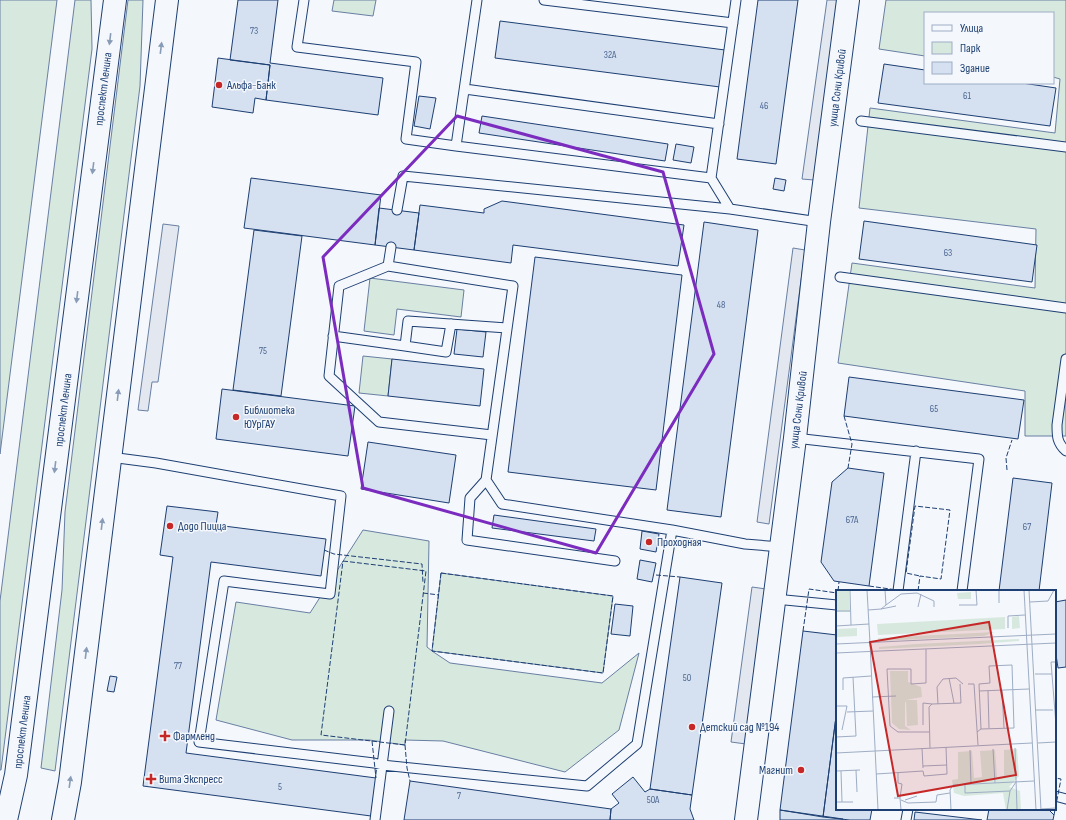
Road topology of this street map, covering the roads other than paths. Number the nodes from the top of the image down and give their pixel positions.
1 (115, 0) edge
2 (167, 0) edge
3 (304, 0) edge
4 (477, 0) edge
5 (544, 0) edge
6 (736, 0) edge
7 (848, 0) edge
8 (733, 23) junction
9 (465, 89) junction
10 (861, 121) dead end
11 (719, 124) junction
12 (456, 146) junction
13 (1066, 147) edge
14 (711, 178) junction
15 (730, 209) junction
16 (397, 210) dead end
17 (819, 222) junction
18 (391, 247) dead end
19 (388, 266) junction
20 (840, 277) dead end
21 (1066, 308) edge
22 (451, 324) junction
23 (507, 328) junction
24 (333, 336) junction
25 (405, 346) junction
26 (1066, 359) edge
27 (1066, 420) edge
28 (1057, 425) junction
29 (492, 435) junction
30 (795, 438) junction
31 (1066, 450) edge
32 (916, 452) junction
33 (110, 457) junction
34 (486, 480) junction
35 (672, 530) junction
36 (780, 547) junction
37 (615, 561) dead end
38 (898, 590) edge
39 (962, 590) edge
40 (774, 598) junction
41 (836, 605) edge
42 (389, 711) dead end
43 (382, 765) junction
44 (1056, 796) edge
45 (1066, 799) edge
46 (908, 810) edge
47 (6, 820) edge
48 (64, 820) edge
49 (375, 820) edge
50 (746, 820) edge
51 (906, 820) edge

1 -> 47 main road, проспект Ленина
33 -> 2 main road
3 - 12 lane
4 - 9 lane
5 - 8 lane
6 - 8 lane
7 - 17 main road, улица Сони Кривой
8 - 11 lane
9 - 11 lane
9 - 12 lane
10 - 13 lane
11 - 14 lane
12 - 14 lane
14 - 15 lane
15 - 16 lane
15 - 17 lane
17 - 30 main road, улица Сони Кривой
18 - 19 lane
19 - 23 lane
19 - 24 lane
20 - 21 lane
22 - 23 lane
22 - 25 lane
22 - 25 lane
23 - 29 lane
24 - 25 lane
24 - 29 lane
26 - 28 lane
27 - 28 lane
28 - 31 lane
29 - 34 lane
30 - 32 lane
30 - 36 main road, улица Сони Кривой
32 - 38 lane
32 - 39 lane
33 - 43 lane
48 -> 33 main road
34 - 35 lane
34 - 37 lane
35 - 36 lane
35 - 43 lane
36 - 40 main road, улица Сони Кривой
40 - 41 lane
40 - 50 main road, улица Сони Кривой
42 - 43 lane
43 - 49 lane
44 - 45 lane
46 - 51 lane

